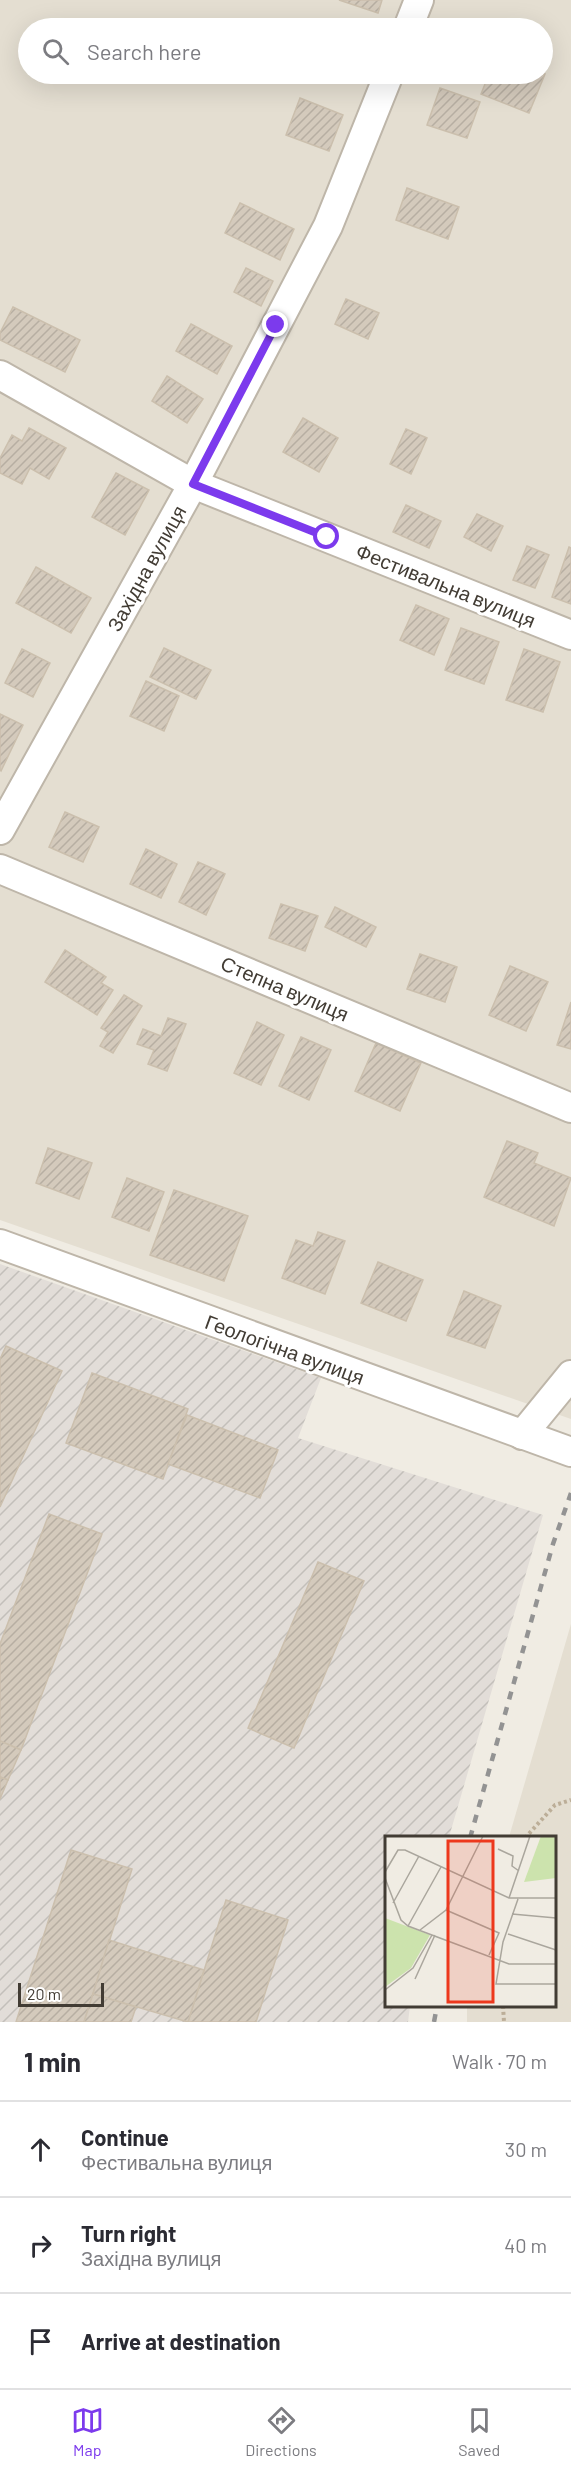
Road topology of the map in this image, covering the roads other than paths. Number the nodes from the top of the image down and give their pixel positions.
1 (419, 0) edge
2 (412, 18) edge
3 (385, 84) edge
4 (0, 375) edge
5 (193, 484) junction
6 (571, 635) edge
7 (0, 830) edge
8 (0, 868) edge
9 (571, 1108) edge
10 (0, 1244) edge
11 (571, 1375) edge
12 (522, 1435) junction
13 (571, 1452) edge

1 - 2 street
3 - 5 street, Західна вулиця
4 - 5 street, Фестивальна вулиця
5 - 6 street, Фестивальна вулиця
5 - 7 street, Західна вулиця
8 - 9 street, Степна вулиця
10 - 12 street, Геологічна вулиця
11 - 12 street
12 - 13 street, Геологічна вулиця

